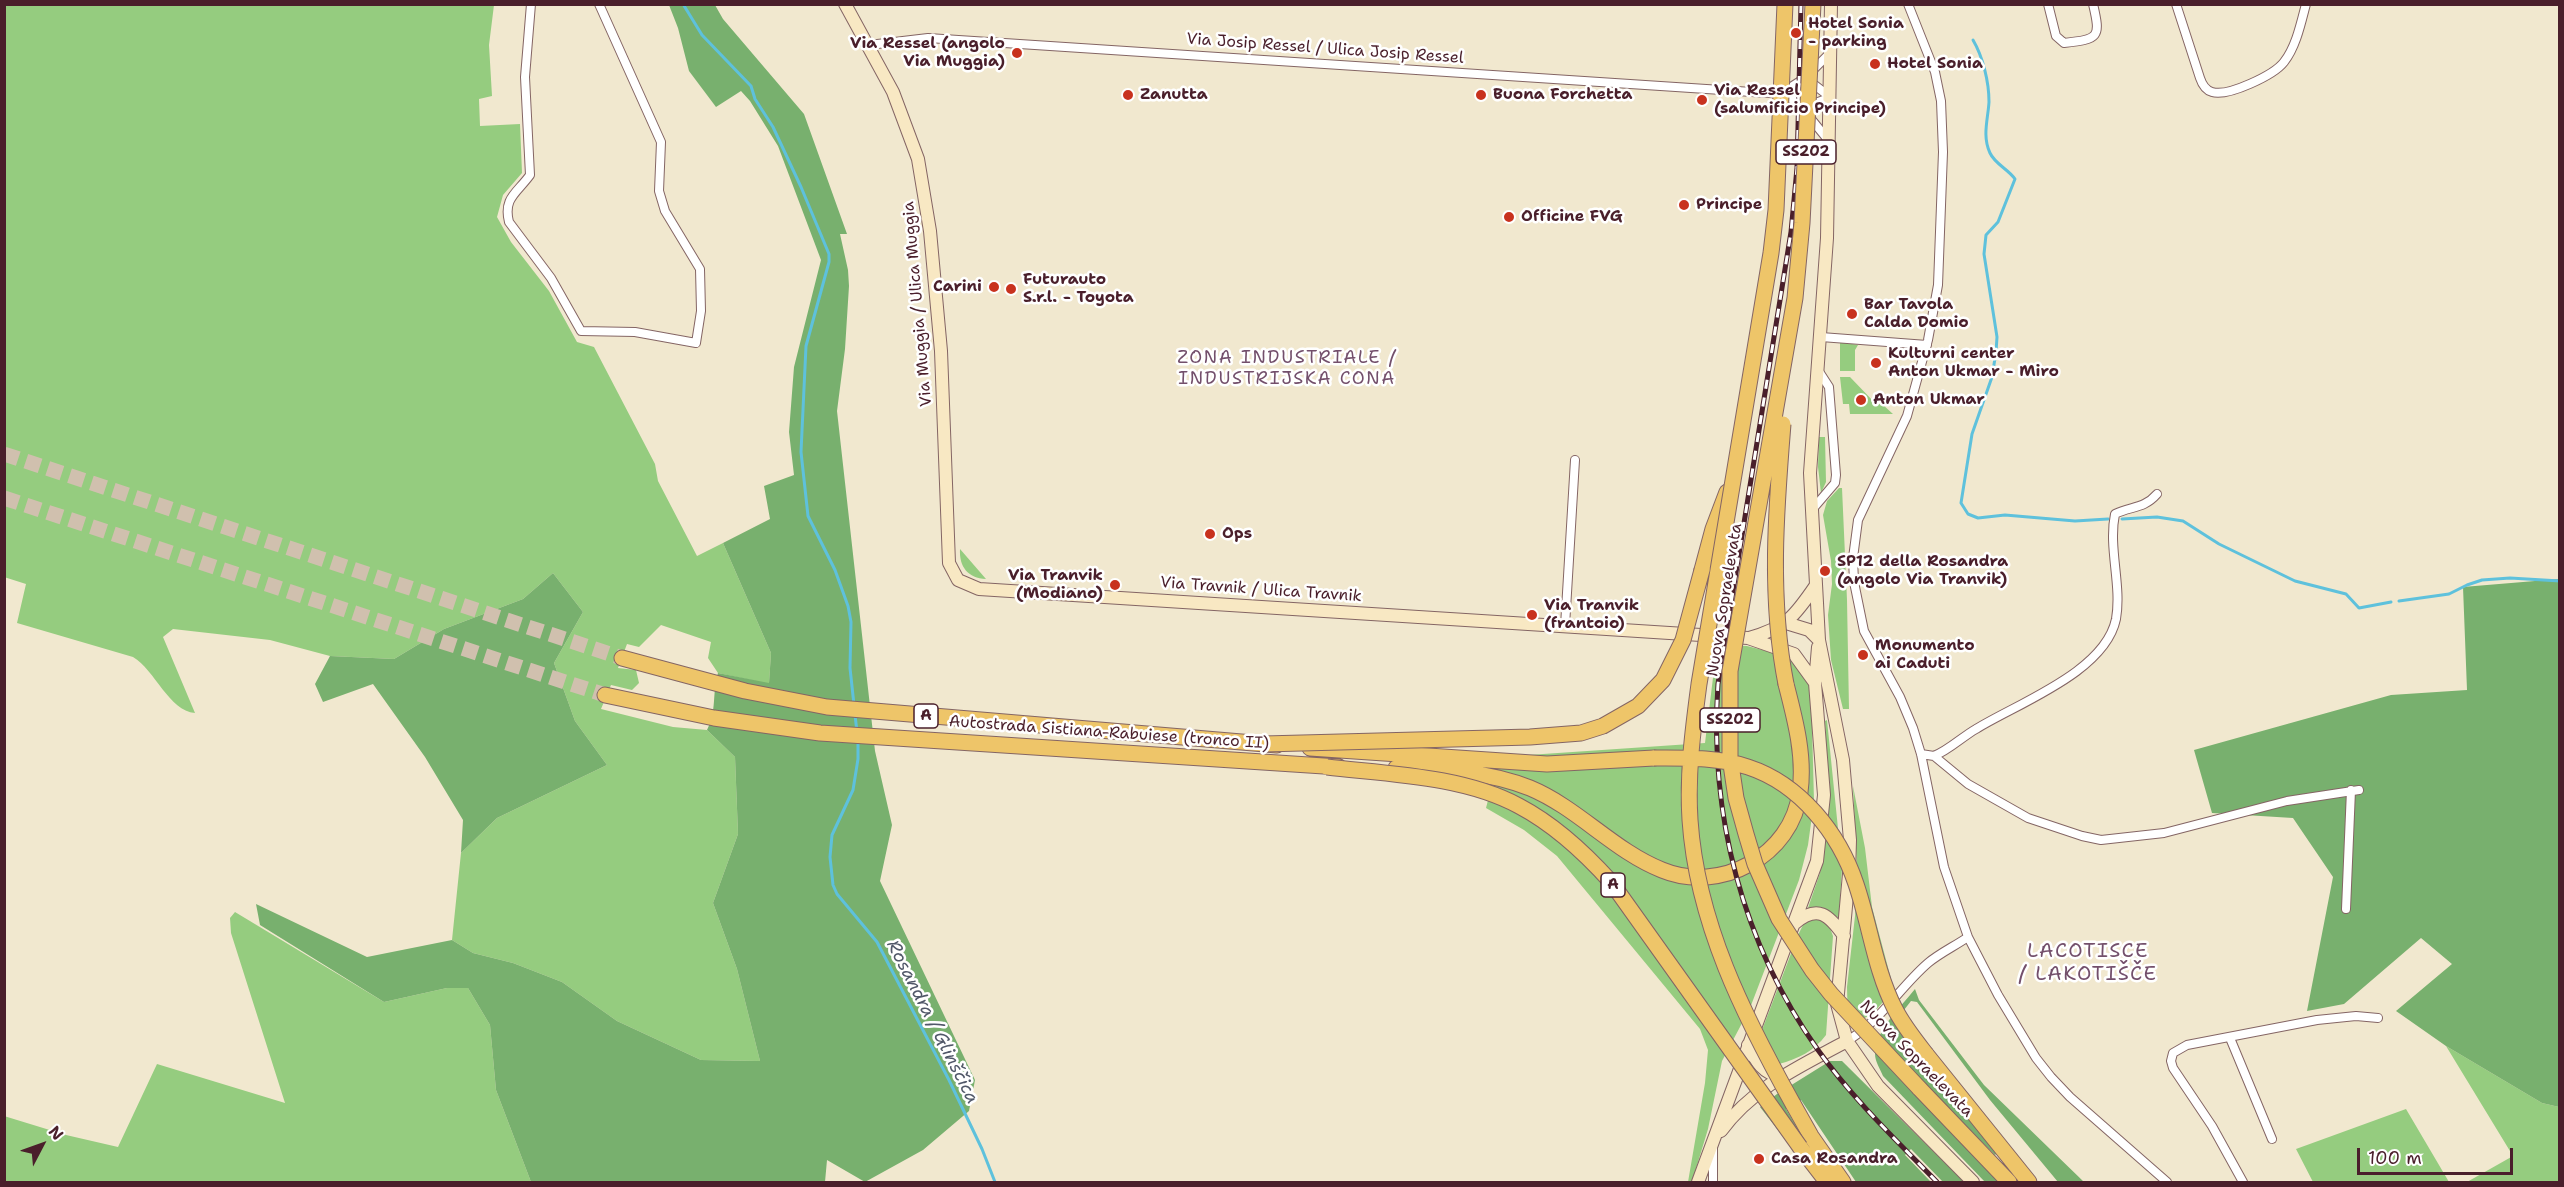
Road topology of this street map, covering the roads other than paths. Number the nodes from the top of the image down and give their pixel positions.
1 (531, 4) edge
2 (599, 4) edge
3 (845, 4) edge
4 (1776, 4) edge
5 (1785, 4) edge
6 (1813, 4) edge
7 (1831, 4) edge
8 (1908, 4) edge
9 (2048, 4) edge
10 (2093, 4) edge
11 (2176, 4) edge
12 (2306, 4) edge
13 (869, 45) junction
14 (1831, 53) junction
15 (1798, 83) junction
16 (1780, 94) junction
17 (1830, 97) junction
18 (1796, 103) junction
19 (1830, 141) junction
20 (1776, 210) junction
21 (1795, 298) junction
22 (1821, 337) junction
23 (1927, 345) junction
24 (1818, 370) junction
25 (1575, 460) dead end
26 (1731, 481) junction
27 (2157, 494) dead end
28 (1810, 511) junction
29 (958, 579) joint
30 (1816, 585) junction
31 (1786, 623) junction
32 (1564, 626) junction
33 (1748, 638) junction
34 (1819, 640) junction
35 (1794, 654) junction
36 (622, 658) tunnel mouth
37 (1815, 683) junction
38 (605, 695) tunnel mouth
39 (1264, 744) junction
40 (1921, 754) junction
41 (1934, 756) junction
42 (1327, 767) junction
43 (2346, 909) dead end
44 (1794, 924) junction
45 (1844, 936) junction
46 (1968, 937) junction
47 (2378, 1018) dead end
48 (2230, 1038) junction
49 (1847, 1041) junction
50 (1748, 1045) junction
51 (1782, 1077) junction
52 (2272, 1139) dead end
53 (1713, 1142) junction
54 (1698, 1182) edge
55 (1713, 1182) edge
56 (1827, 1182) edge
57 (1843, 1182) edge
58 (1973, 1182) edge
59 (2009, 1182) edge
60 (2029, 1182) edge
61 (2167, 1182) edge
62 (2242, 1182) edge

1 - 2 street
3 - 13 main road, Via Muggia / Ulica Muggia
4 - 20 highway, bridge
5 - 20 highway, Nuova Sopraelevata / SS202, bridge
6 - 21 highway, Nuova Sopraelevata / SS202, bridge
7 - 14 main road
8 - 23 street
9 - 10 street
11 - 12 street
13 - 16 street, Via Josip Ressel / Ulica Josip Ressel
13 - 29 main road, Via Muggia / Ulica Muggia
14 - 15 street
14 - 17 main road
15 - 16 street
15 - 17 street
16 - 18 street, Via Josip Ressel / Ulica Josip Ressel
17 - 18 street
17 - 19 main road
18 - 19 street, Via Josip Ressel / Ulica Josip Ressel
19 - 22 main road
20 - 26 highway, Nuova Sopraelevata / SS202, bridge
21 - 42 highway, A, bridge
21 - 59 highway, Nuova Sopraelevata / SS202, bridge
22 - 23 street
22 - 24 main road
23 - 40 street
24 - 28 main road
24 - 28 street
25 - 32 street
26 - 39 highway, A, bridge
26 - 57 highway, Nuova Sopraelevata / SS202, bridge
27 - 41 street
28 - 30 main road
29 - 32 main road, Via Travnik / Ulica Travnik
30 - 31 main road, Via Travnik / Ulica Travnik
30 - 34 main road
31 - 33 main road, Via Travnik / Ulica Travnik
31 - 34 main road
32 - 33 main road, Via Travnik / Ulica Travnik
33 - 35 main road, Via Travnik / Ulica Travnik
34 - 35 main road
34 - 37 main road
34 - 45 main road
35 - 37 main road
36 - 39 highway, Autostrada Sistiana-Rabuiese (tronco II) / A
37 - 44 main road
38 - 42 highway, Autostrada Sistiana-Rabuiese (tronco II) / A
39 - 60 highway, A, bridge
40 - 41 street
40 - 46 street
41 - 43 street
42 - 56 highway, A, bridge
44 - 45 main road
44 - 50 main road
45 - 49 main road
46 - 49 street
46 - 61 street
47 - 48 street
48 - 52 street
48 - 62 street
49 - 51 main road
49 - 58 main road
50 - 51 main road
50 - 53 main road
51 - 53 main road
53 - 54 main road
53 - 55 street

